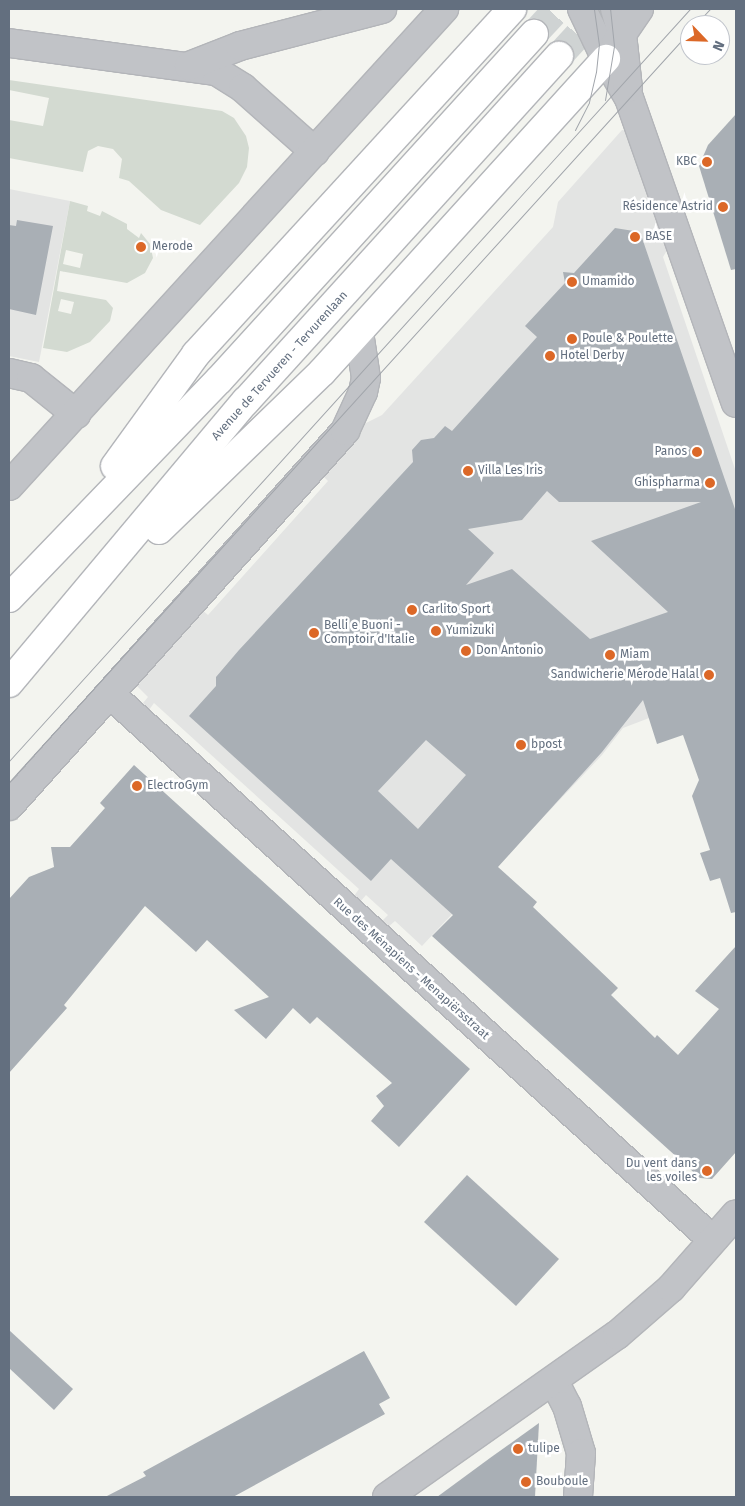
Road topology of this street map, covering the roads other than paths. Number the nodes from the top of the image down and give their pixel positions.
1 (382, 9) edge
2 (444, 9) edge
3 (512, 9) edge
4 (582, 9) edge
5 (639, 9) edge
6 (619, 21) edge
7 (534, 34) tunnel mouth
8 (9, 43) edge
9 (559, 56) tunnel mouth
10 (606, 59) junction
11 (189, 66) junction
12 (628, 95) junction
13 (315, 152) junction
14 (359, 332) junction
15 (9, 374) edge
16 (736, 403) edge
17 (76, 414) junction
18 (9, 486) edge
19 (62, 540) junction
20 (9, 598) edge
21 (58, 628) junction
22 (9, 683) edge
23 (111, 695) junction
24 (9, 806) edge
25 (736, 1214) edge
26 (713, 1240) junction
27 (554, 1381) junction
28 (387, 1497) edge
29 (578, 1497) edge

1 - 11 street
2 - 13 street
3 - 19 highway
4 - 10 street
5 - 6 street
6 - 10 street
6 - 12 street
7 - 19 highway
8 - 11 street
9 - 21 highway, Avenue de Tervueren - Tervurenlaan
10 - 12 street
10 - 14 highway
11 - 13 street
12 - 16 street
13 - 17 street
14 - 21 highway
14 - 23 street
15 - 17 street
17 - 18 street
19 - 20 highway
21 - 22 highway, Avenue de Tervueren - Tervurenlaan
23 - 24 street
23 - 26 street, Rue des Ménapiens - Menapiërsstraat
25 - 26 street
26 - 27 street
27 - 28 street
27 - 29 street

